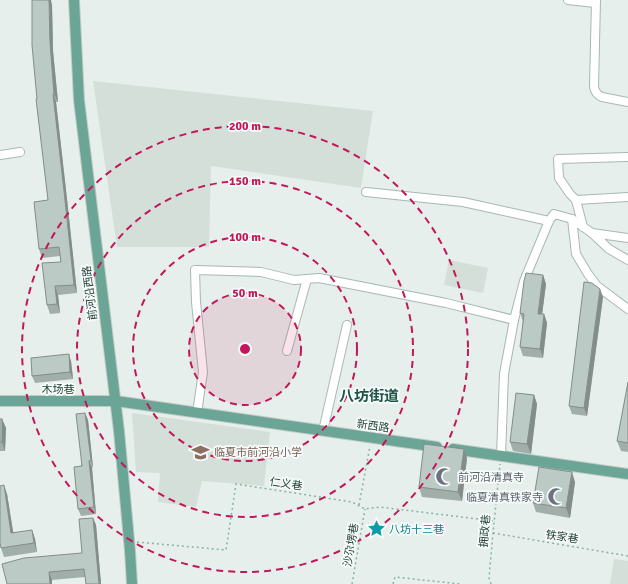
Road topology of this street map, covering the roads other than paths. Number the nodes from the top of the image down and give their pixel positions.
1 (74, 0) edge
2 (568, 0) edge
3 (595, 1) edge
4 (628, 102) edge
5 (20, 152) dead end
6 (0, 156) edge
7 (628, 157) edge
8 (366, 192) dead end
9 (628, 197) edge
10 (576, 200) junction
11 (572, 220) junction
12 (549, 221) junction
13 (583, 226) junction
14 (592, 233) junction
15 (628, 238) edge
16 (628, 260) edge
17 (307, 279) junction
18 (628, 308) edge
19 (514, 320) junction
20 (347, 325) dead end
21 (287, 351) dead end
22 (0, 401) edge
23 (116, 401) junction
24 (197, 413) junction
25 (323, 431) junction
26 (501, 456) junction
27 (628, 474) edge
28 (132, 584) edge

1 - 23 main road, 前河沿西路
2 - 3 street
3 - 4 street
5 - 6 street
7 - 10 street
8 - 12 street
9 - 10 street
10 - 13 street
11 - 12 street
11 - 13 street
11 - 18 street
12 - 19 street
13 - 14 street
14 - 15 street
14 - 16 street
17 - 19 street
17 - 21 street
17 - 24 street
19 - 26 street
20 - 25 street
22 - 23 main road, 木场巷
23 - 24 main road, 新西路
23 - 28 main road, 前河沿西路
24 - 25 main road, 新西路
25 - 26 main road, 新西路
26 - 27 main road, 新西路

